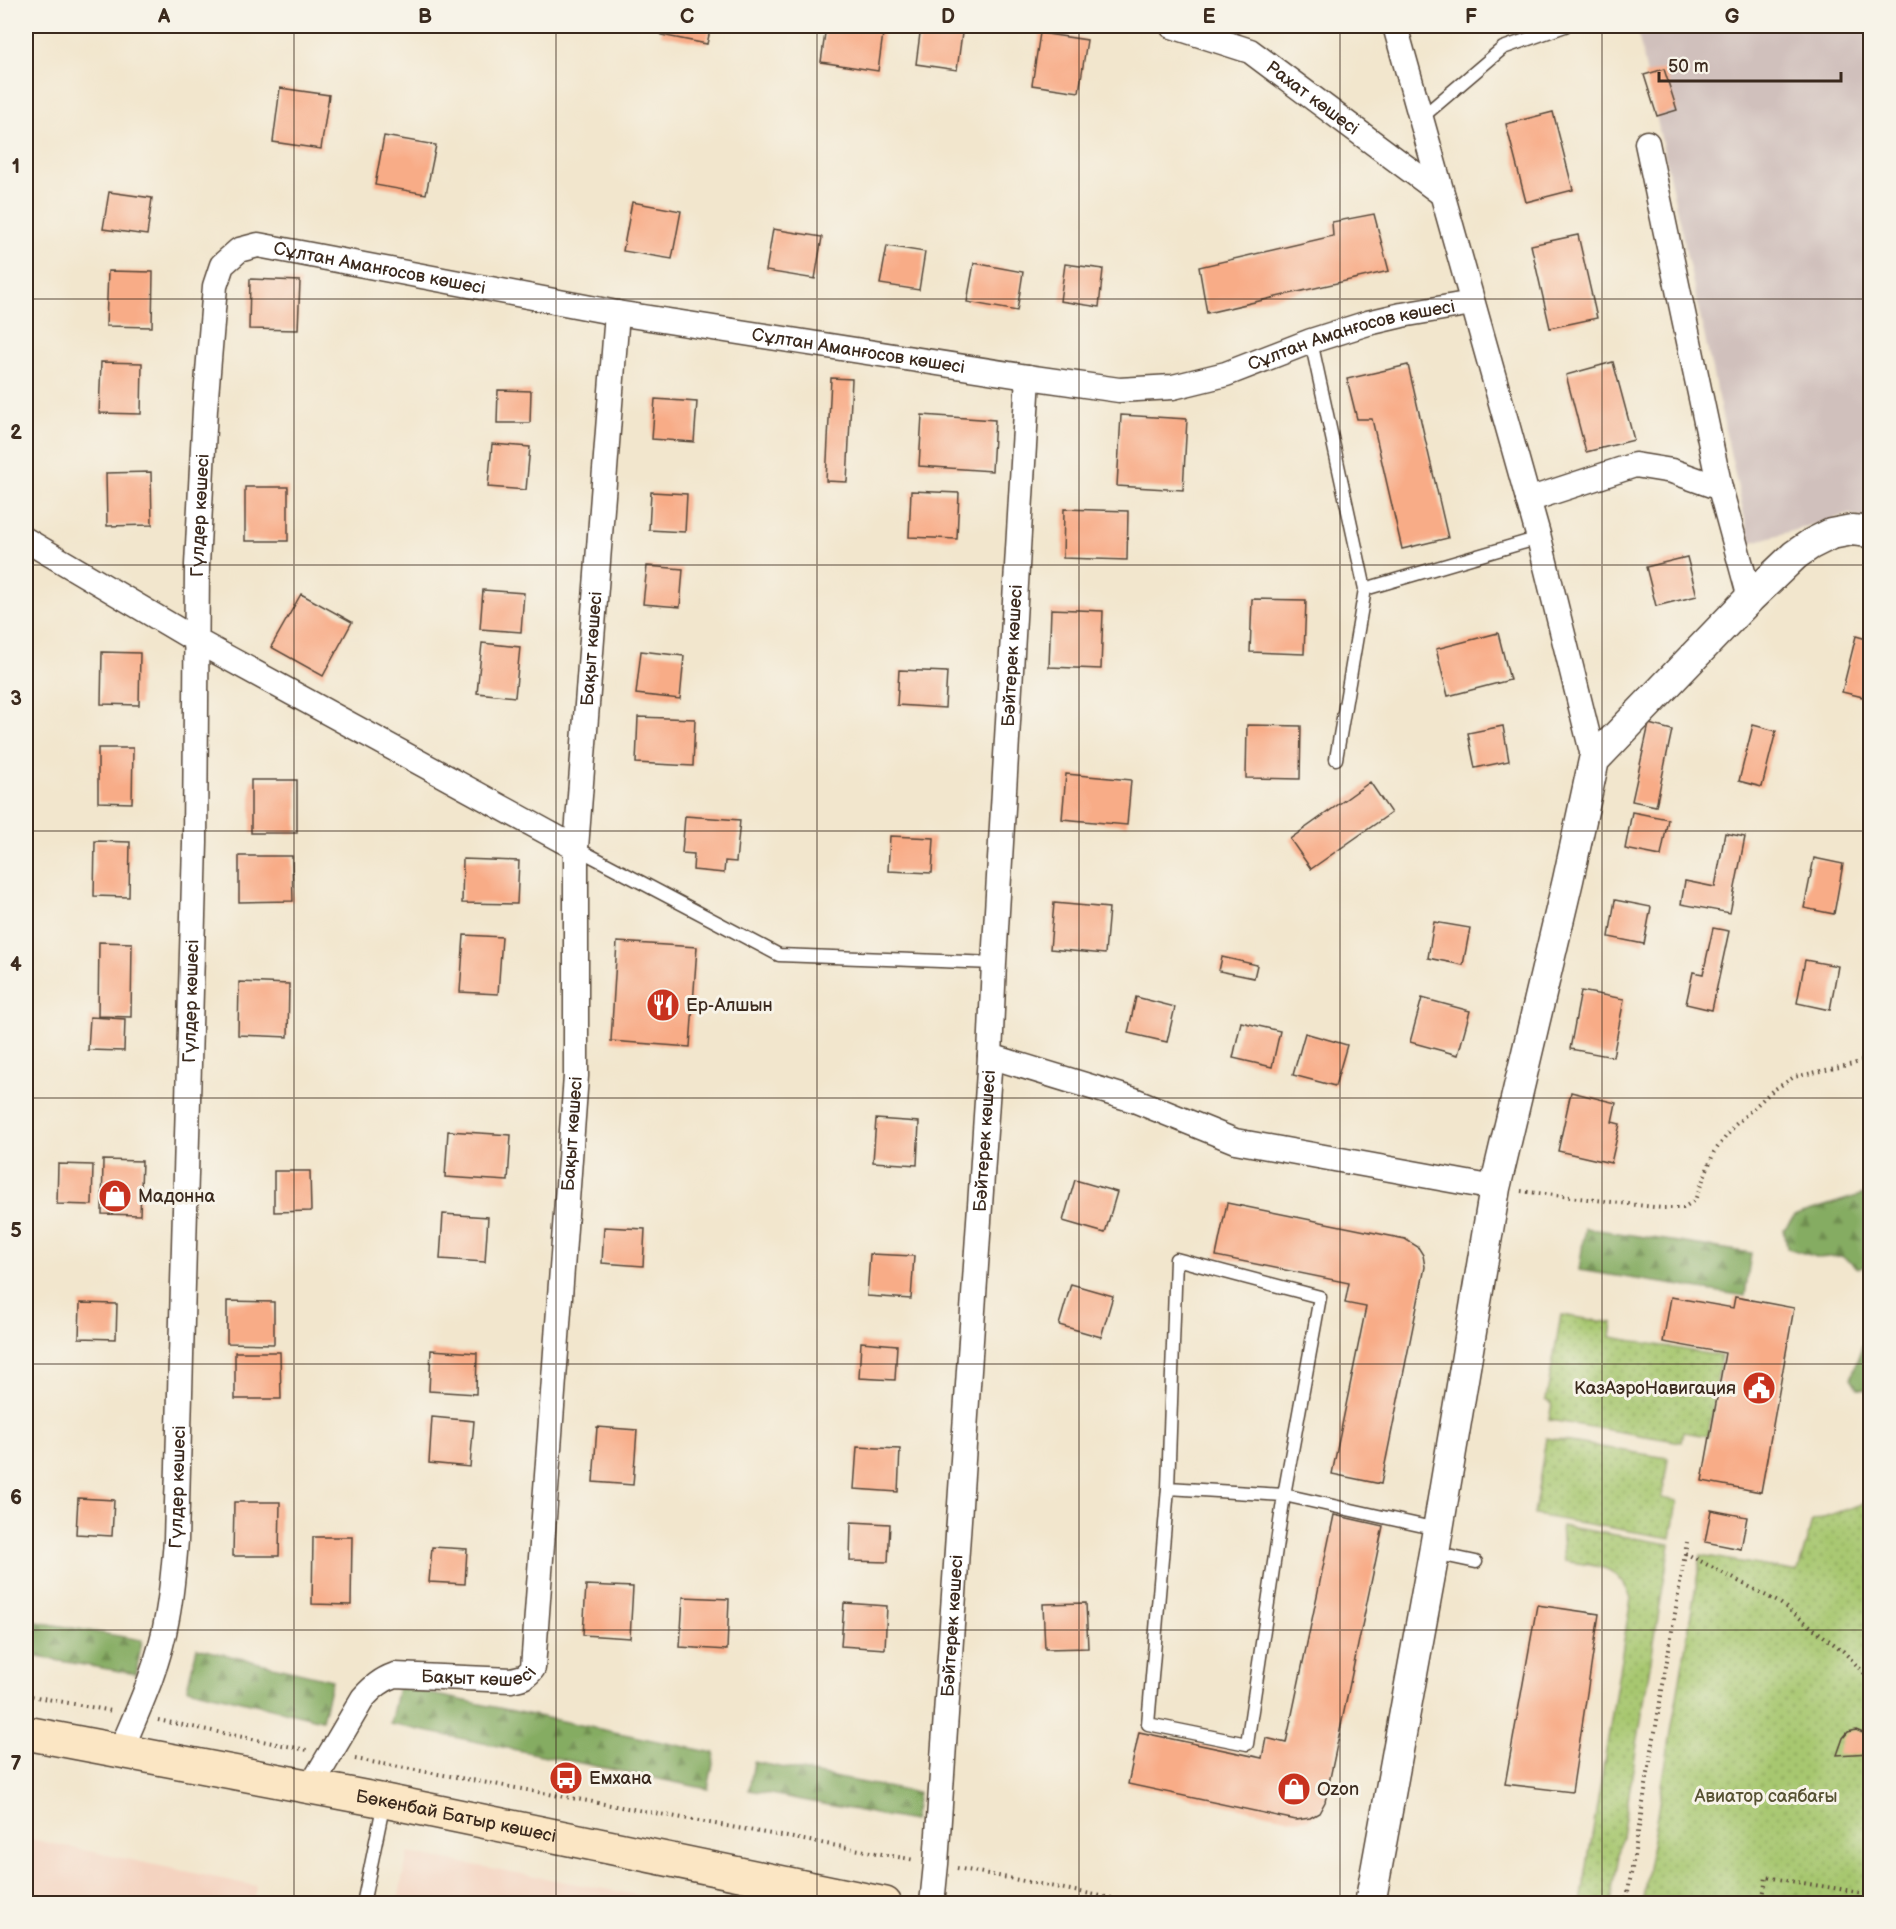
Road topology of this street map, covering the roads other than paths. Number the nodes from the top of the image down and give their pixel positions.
1 (1172, 26) edge
2 (1395, 26) edge
3 (1565, 26) edge
4 (1420, 118) junction
5 (1647, 143) dead end
6 (1442, 194) junction
7 (239, 250) joint
8 (1472, 303) junction
9 (617, 313) junction
10 (1311, 341) junction
11 (1028, 378) junction
12 (1720, 488) junction
13 (1528, 500) junction
14 (1870, 531) edge
15 (1539, 538) junction
16 (26, 540) edge
17 (1365, 589) junction
18 (1750, 598) junction
19 (197, 641) junction
20 (1336, 759) dead end
21 (1594, 760) junction
22 (576, 848) junction
23 (994, 963) junction
24 (990, 1056) junction
25 (1495, 1188) junction
26 (1168, 1488) junction
27 (1284, 1495) junction
28 (1436, 1541) junction
29 (1476, 1562) dead end
30 (26, 1733) edge
31 (120, 1752) junction
32 (310, 1788) junction
33 (385, 1801) junction
34 (363, 1904) edge
35 (885, 1904) edge
36 (932, 1904) edge
37 (1370, 1904) edge

1 - 6 street, Рахат көшесі
2 - 4 street
3 - 4 lane
4 - 6 street
5 - 12 street
6 - 8 street
7 - 9 street, Сұлтан Аманғосов көшесі
7 - 19 street, Гүлдер көшесі
8 - 10 street, Сұлтан Аманғосов көшесі
8 - 13 street
9 - 11 street, Сұлтан Аманғосов көшесі
9 - 22 street, Бақыт көшесі
10 - 11 street, Сұлтан Аманғосов көшесі
10 - 17 lane
11 - 23 street, Бәйтерек көшесі
12 - 13 street
12 - 18 street
13 - 15 street
14 - 18 street
15 - 17 lane
15 - 21 street
16 - 19 street
17 - 20 lane
18 - 21 street
19 - 22 street
19 - 31 street, Гүлдер көшесі
21 - 25 street
22 - 23 lane
22 - 32 street, Бақыт көшесі
23 - 24 street, Бәйтерек көшесі
24 - 25 street
24 - 36 street, Бәйтерек көшесі
25 - 28 street
26 - 27 lane
26 - 27 lane
26 - 27 lane
27 - 28 lane
28 - 29 lane
28 - 37 street
30 - 31 main road, Бөкенбай Батыр көшесі
31 - 32 main road, Бөкенбай Батыр көшесі
32 - 33 main road, Бөкенбай Батыр көшесі
33 - 34 lane
33 - 35 main road, Бөкенбай Батыр көшесі

